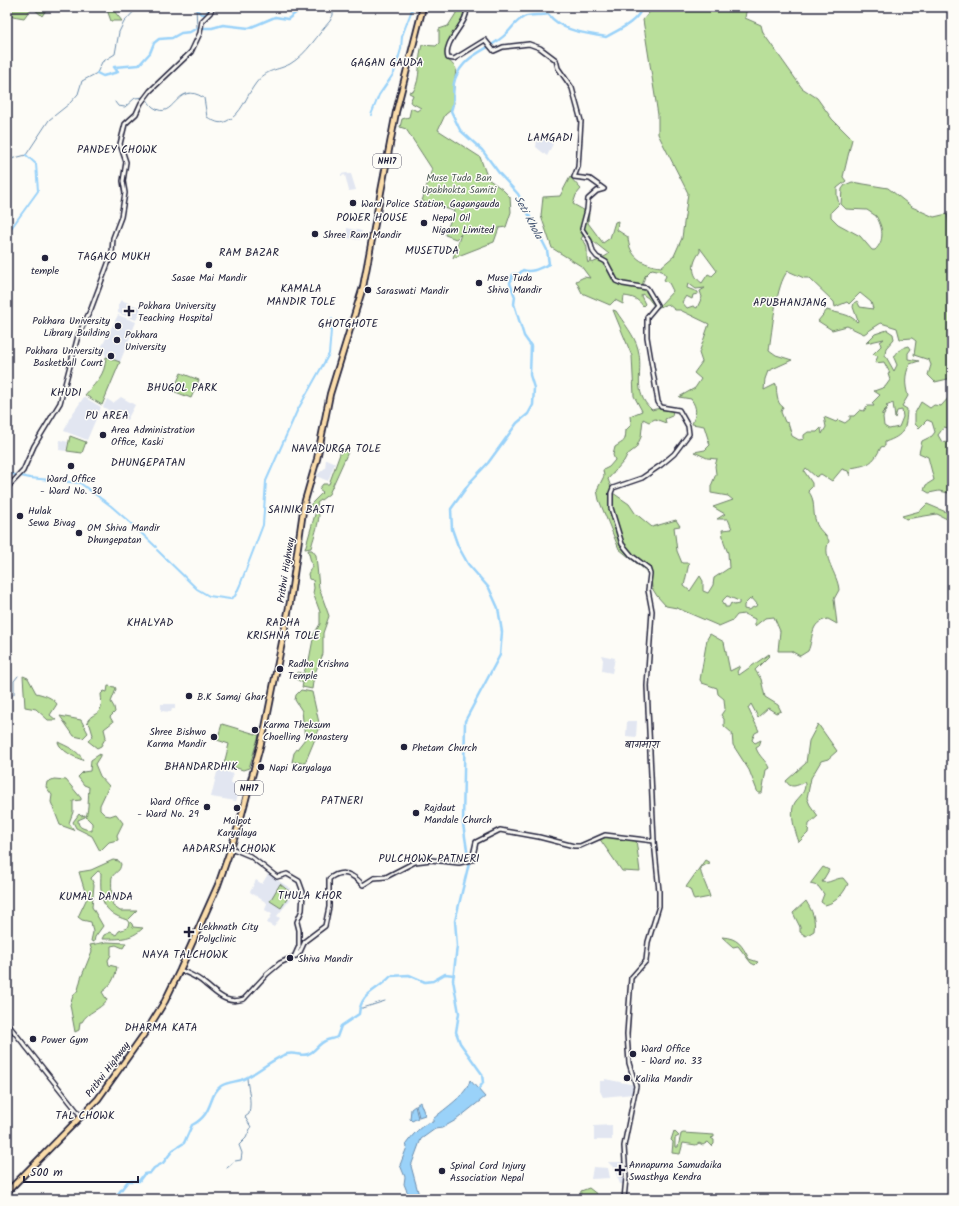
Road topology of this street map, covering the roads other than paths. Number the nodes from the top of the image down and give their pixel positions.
1 (213, 7) edge
2 (423, 7) edge
3 (466, 7) edge
4 (7, 488) edge
5 (654, 842) junction
6 (231, 848) junction
7 (295, 956) junction
8 (180, 970) junction
9 (7, 1023) edge
10 (81, 1116) junction
11 (7, 1192) edge
12 (624, 1199) edge

1 - 4 main road
2 - 6 highway, Prithvi Highway / NH17
3 - 5 main road
5 - 7 main road
5 - 12 main road
6 - 7 main road
6 - 8 highway, Prithvi Highway / NH17
7 - 8 main road
8 - 10 highway, Prithvi Highway / NH17
9 - 10 main road
10 - 11 highway, Prithvi Highway / NH17

